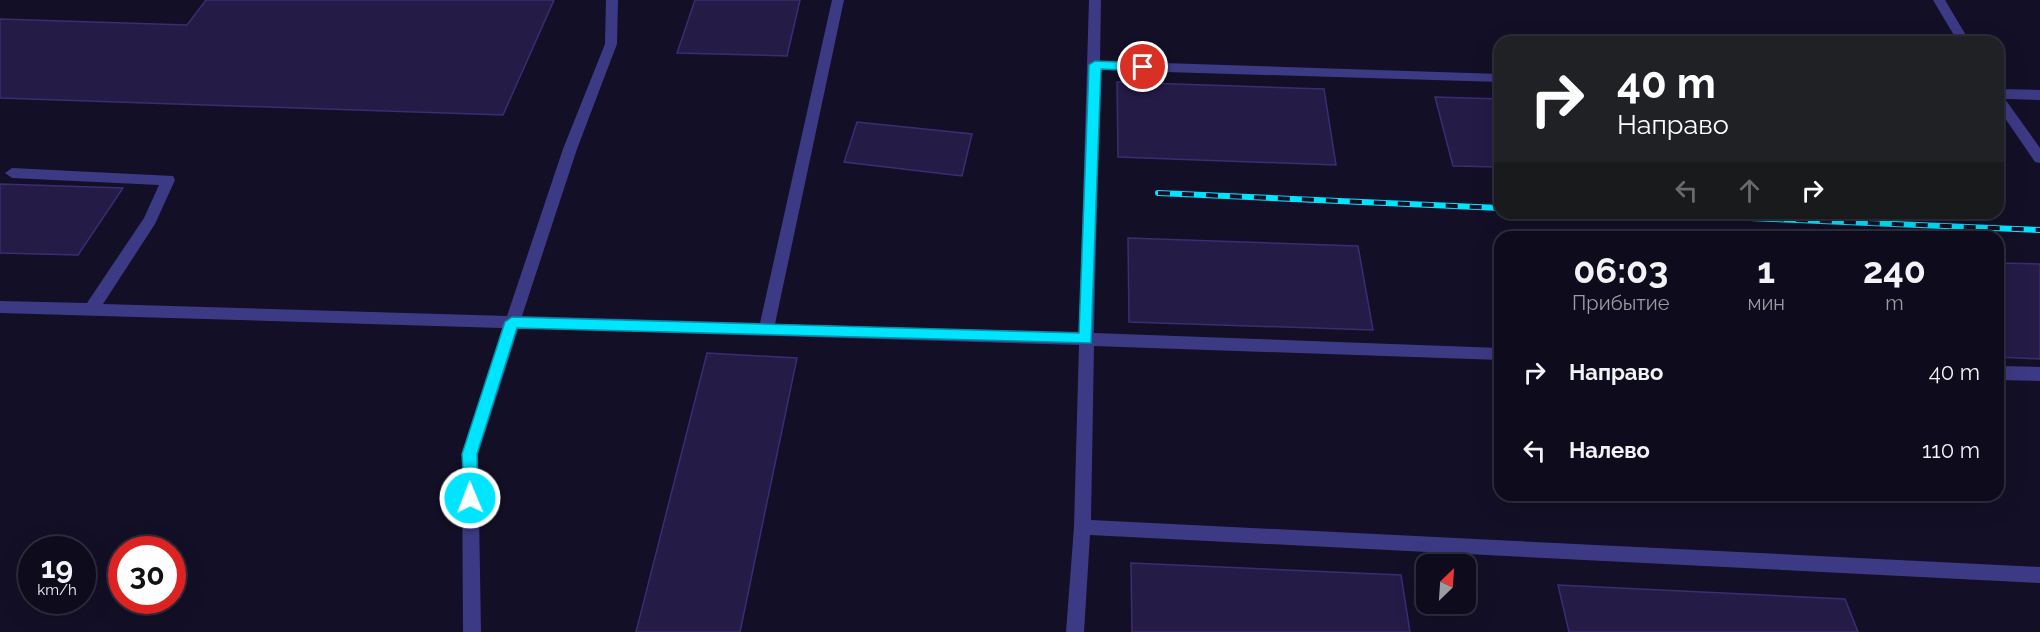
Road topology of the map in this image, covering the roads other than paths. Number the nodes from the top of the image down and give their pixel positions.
1 (612, 0) edge
2 (838, 0) edge
3 (1095, 0) edge
4 (1939, 0) edge
5 (1960, 36) edge
6 (1095, 65) junction
7 (1494, 78) edge
8 (2040, 95) edge
9 (2004, 96) edge
10 (2004, 105) edge
11 (2040, 158) edge
12 (12, 173) dead end
13 (0, 307) edge
14 (90, 311) junction
15 (512, 322) junction
16 (766, 331) junction
17 (1086, 339) junction
18 (1494, 354) edge
19 (2004, 373) edge
20 (2040, 374) edge
21 (1082, 527) junction
22 (2040, 574) edge
23 (472, 632) edge
24 (1075, 632) edge

1 - 15 street
2 - 16 street
3 - 6 street
4 - 5 street
6 - 7 street
6 - 17 street
8 - 9 street
10 - 11 street
12 - 14 street
13 - 14 street
14 - 15 street
15 - 16 street
15 - 23 street
16 - 17 street
17 - 18 street
17 - 21 street
19 - 20 street
21 - 22 street
21 - 24 street

